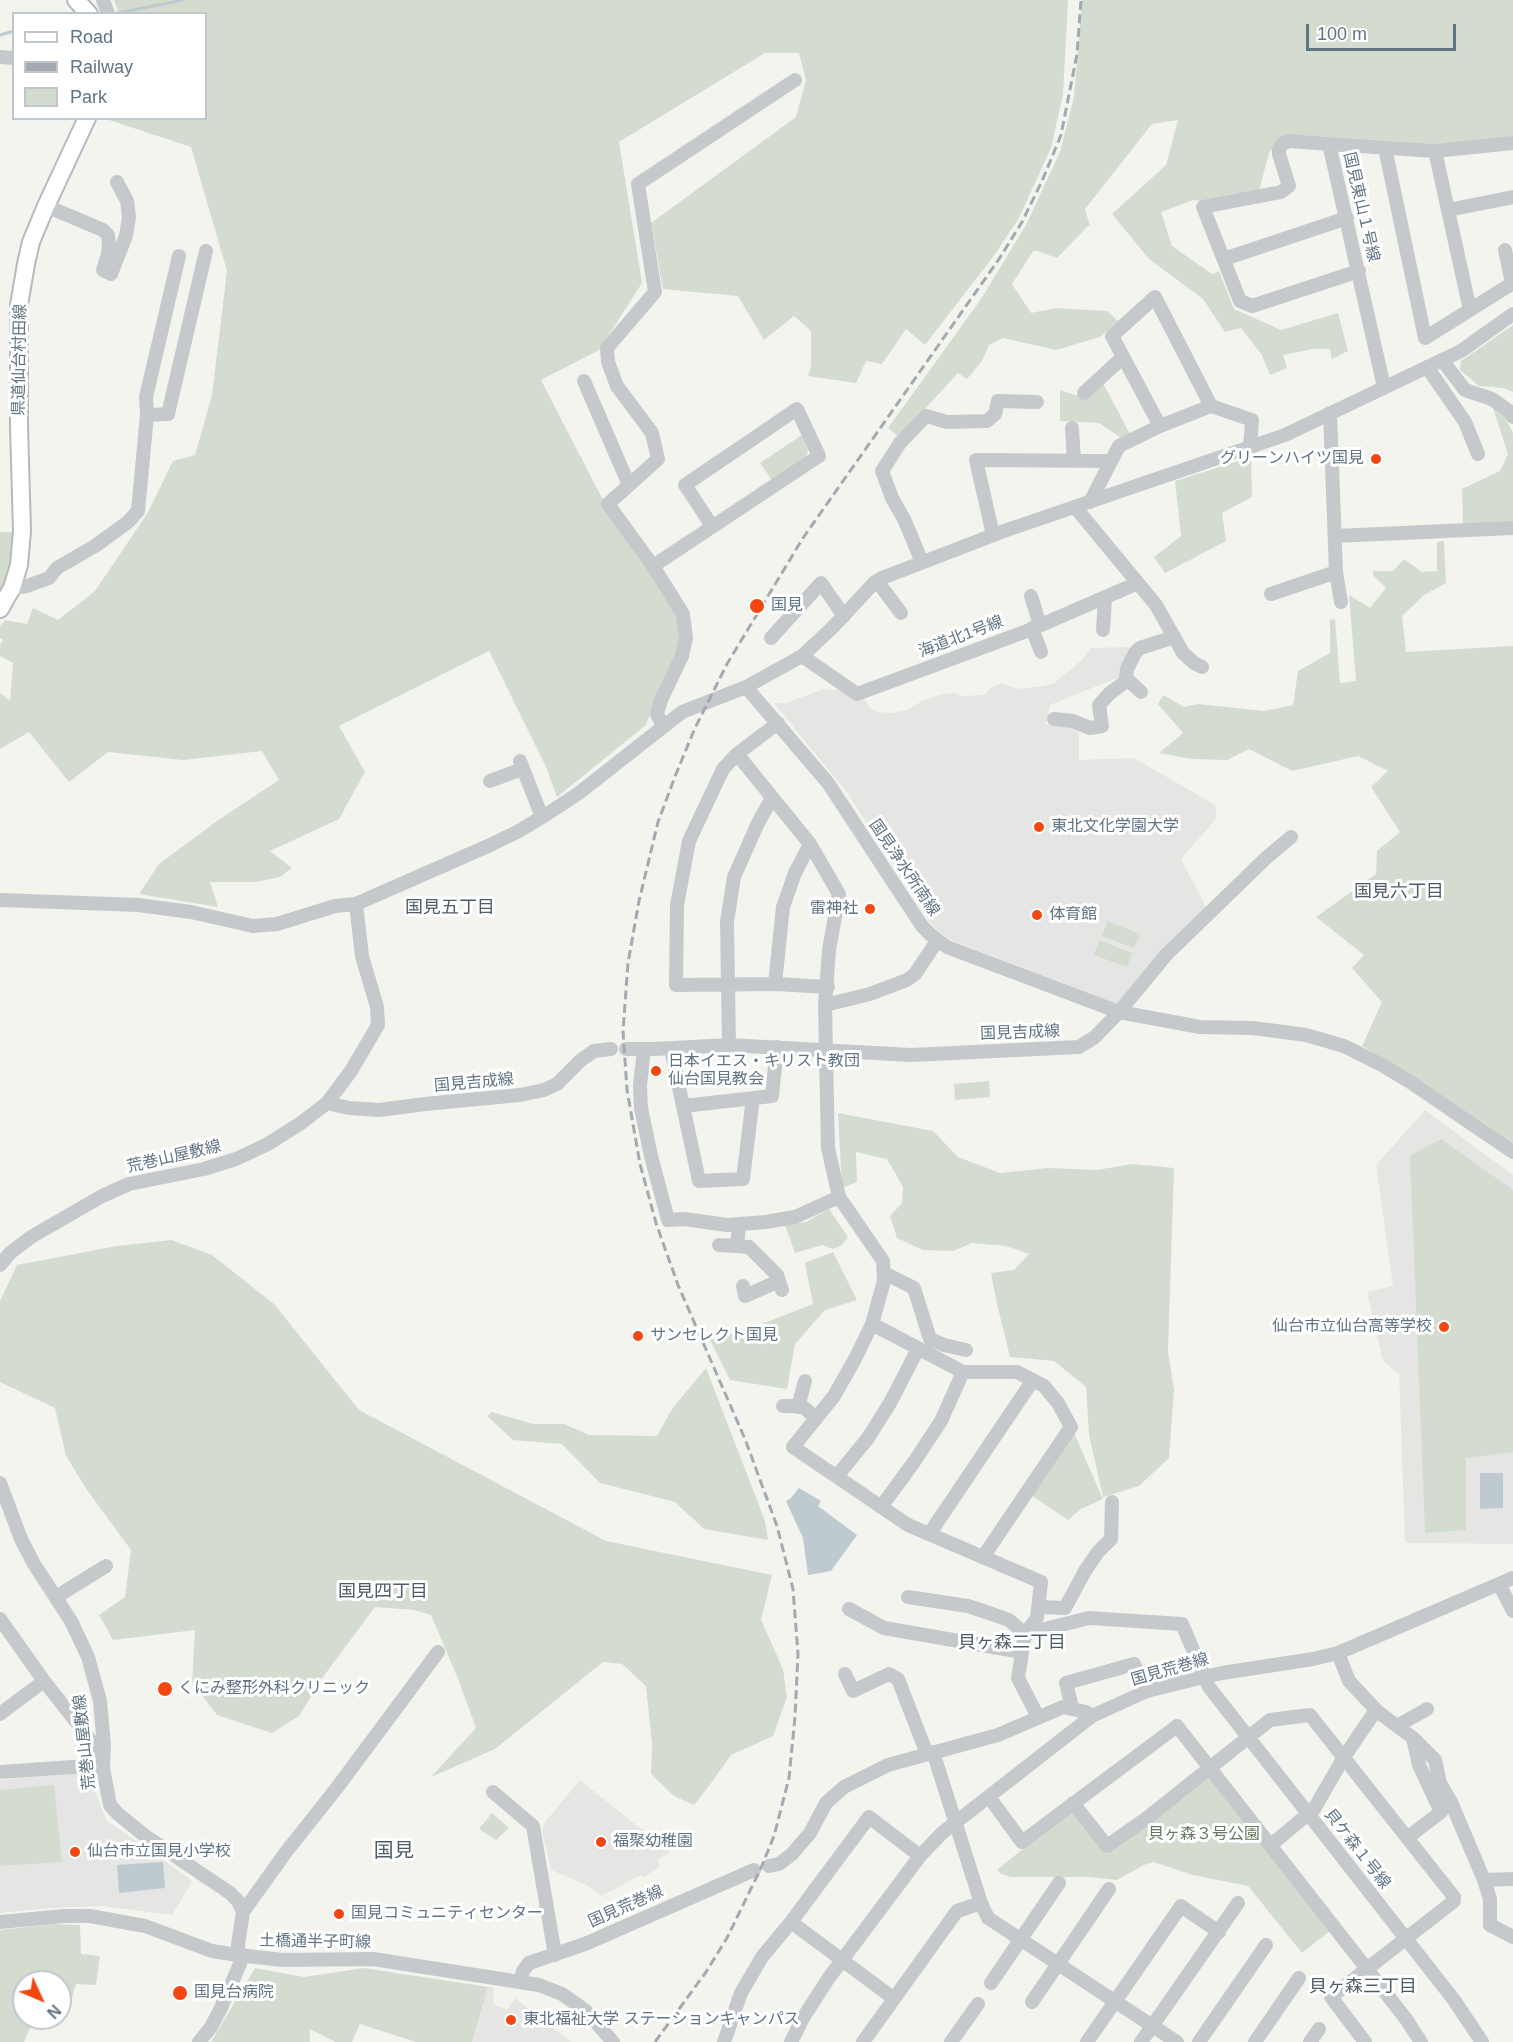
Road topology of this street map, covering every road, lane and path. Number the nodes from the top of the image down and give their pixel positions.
1 (76, 0) edge
2 (87, 12) edge
3 (795, 80) dead end
4 (86, 120) edge
5 (1513, 143) edge
6 (1329, 144) junction
7 (1385, 148) junction
8 (1435, 152) junction
9 (117, 182) dead end
10 (1513, 197) edge
11 (46, 206) junction
12 (1448, 210) junction
13 (1347, 218) junction
14 (1505, 250) dead end
15 (206, 251) dead end
16 (179, 256) dead end
17 (1224, 259) junction
18 (1359, 271) junction
19 (1512, 283) edge
20 (1470, 310) junction
21 (1513, 314) edge
22 (1124, 357) junction
23 (1442, 360) junction
24 (1427, 367) junction
25 (584, 381) dead end
26 (1384, 387) junction
27 (1084, 393) dead end
28 (1037, 402) dead end
29 (1211, 406) junction
30 (1330, 413) junction
31 (147, 415) junction
32 (1513, 417) edge
33 (1160, 426) junction
34 (1072, 428) dead end
35 (1250, 448) junction
36 (1478, 454) dead end
37 (1074, 461) junction
38 (1110, 461) junction
39 (629, 485) junction
40 (1090, 502) junction
41 (1074, 507) junction
42 (712, 526) junction
43 (1513, 528) edge
44 (993, 535) junction
45 (1335, 536) junction
46 (922, 562) junction
47 (653, 566) junction
48 (1336, 573) junction
49 (877, 581) junction
50 (1138, 583) junction
51 (12, 588) junction
52 (1271, 594) dead end
53 (1031, 596) dead end
54 (1105, 599) junction
55 (1341, 602) dead end
56 (0, 609) edge
57 (901, 614) dead end
58 (844, 616) junction
59 (1036, 627) junction
60 (1103, 630) dead end
61 (1174, 637) junction
62 (771, 638) dead end
63 (1041, 652) dead end
64 (802, 656) junction
65 (1202, 667) dead end
66 (1128, 680) junction
67 (746, 687) junction
68 (1141, 692) dead end
69 (1054, 719) dead end
70 (778, 723) junction
71 (663, 726) junction
72 (737, 754) junction
73 (490, 781) dead end
74 (772, 798) junction
75 (542, 817) junction
76 (1291, 837) dead end
77 (810, 844) junction
78 (0, 900) edge
79 (356, 904) junction
80 (937, 941) junction
81 (775, 984) junction
82 (728, 985) junction
83 (828, 987) junction
84 (825, 1005) junction
85 (1119, 1012) junction
86 (729, 1045) junction
87 (777, 1047) junction
88 (671, 1048) junction
89 (610, 1049) dead end
90 (626, 1049) dead end
91 (644, 1049) junction
92 (827, 1050) junction
93 (753, 1098) junction
94 (327, 1103) junction
95 (683, 1106) junction
96 (1513, 1152) edge
97 (839, 1197) junction
98 (739, 1225) junction
99 (719, 1245) dead end
100 (737, 1246) junction
101 (0, 1265) edge
102 (884, 1273) junction
103 (745, 1296) dead end
104 (872, 1324) junction
105 (918, 1349) junction
106 (966, 1350) dead end
107 (963, 1372) junction
108 (1033, 1380) junction
109 (805, 1381) dead end
110 (783, 1406) dead end
111 (798, 1407) junction
112 (816, 1418) junction
113 (837, 1476) junction
114 (0, 1483) edge
115 (1112, 1502) dead end
116 (881, 1507) junction
117 (930, 1533) junction
118 (983, 1557) junction
119 (106, 1566) dead end
120 (1513, 1578) edge
121 (1499, 1584) junction
122 (56, 1598) junction
123 (908, 1598) dead end
124 (1040, 1607) junction
125 (849, 1609) dead end
126 (1513, 1611) edge
127 (0, 1619) edge
128 (1025, 1634) junction
129 (438, 1652) dead end
130 (1022, 1652) junction
131 (1338, 1653) junction
132 (845, 1674) dead end
133 (1204, 1677) junction
134 (44, 1681) junction
135 (1147, 1691) junction
136 (3, 1706) edge
137 (1072, 1707) junction
138 (1427, 1709) dead end
139 (1376, 1710) junction
140 (1092, 1716) junction
141 (1038, 1717) junction
142 (1397, 1726) junction
143 (1249, 1737) junction
144 (1413, 1738) junction
145 (930, 1753) junction
146 (1344, 1758) junction
147 (103, 1762) junction
148 (1211, 1768) junction
149 (0, 1772) edge
150 (494, 1792) dead end
151 (988, 1797) junction
152 (1073, 1803) junction
153 (1309, 1814) junction
154 (955, 1822) junction
155 (1407, 1838) junction
156 (1271, 1845) junction
157 (920, 1856) junction
158 (770, 1866) dead end
159 (754, 1870) dead end
160 (1513, 1879) edge
161 (1484, 1880) junction
162 (1059, 1883) dead end
163 (1109, 1889) dead end
164 (981, 1902) junction
165 (1238, 1903) dead end
166 (243, 1912) junction
167 (0, 1922) edge
168 (791, 1922) junction
169 (1218, 1932) junction
170 (1513, 1937) edge
171 (1405, 1939) junction
172 (1021, 1940) junction
173 (1266, 1945) dead end
174 (238, 1955) junction
175 (555, 1955) junction
176 (842, 1960) junction
177 (1058, 1964) junction
178 (1367, 1969) junction
179 (1299, 1978) dead end
180 (520, 1981) junction
181 (992, 1983) dead end
182 (893, 1998) junction
183 (1115, 2001) junction
184 (1032, 2002) dead end
185 (978, 2004) dead end
186 (1152, 2025) junction
187 (1319, 2029) dead end
188 (199, 2042) edge
189 (613, 2042) edge
190 (724, 2042) edge
191 (791, 2042) edge
192 (863, 2042) edge
193 (951, 2042) edge
194 (1087, 2042) edge
195 (1141, 2042) edge
196 (1177, 2042) edge
197 (1199, 2042) edge
198 (1255, 2042) edge
199 (1311, 2042) edge
200 (1365, 2042) edge
201 (1421, 2042) edge
202 (1482, 2042) edge

1 - 2 main road
3 - 39 street
4 - 11 main road, 県道仙台村田線
5 - 8 street, 国見東山１号線
6 - 7 street, 国見東山１号線
6 - 13 street, 国見東山１号線
6 - 17 street
7 - 8 street, 国見東山１号線
7 - 20 street
8 - 12 street
9 - 11 street
10 - 12 street
11 - 51 main road, 県道仙台村田線
12 - 20 street
13 - 17 street
13 - 18 street, 国見東山１号線
14 - 19 street
15 - 31 street
16 - 31 street
17 - 18 street
18 - 26 street, 国見東山１号線
19 - 20 street
21 - 23 street
22 - 27 street
22 - 29 street
22 - 33 street
23 - 24 street
23 - 32 street
24 - 26 street
24 - 36 street
25 - 39 street
26 - 30 street
28 - 46 street
29 - 33 street
29 - 35 street
30 - 35 street
30 - 45 street
31 - 51 street
33 - 38 street
34 - 37 street
35 - 40 street
37 - 38 street
37 - 44 street
38 - 40 street
39 - 47 street
40 - 41 street
41 - 44 street
41 - 50 street
42 - 42 street
42 - 47 street
43 - 45 street
44 - 46 street
45 - 48 street
46 - 49 street
47 - 71 street
48 - 52 street
48 - 55 street
49 - 57 street
49 - 58 street
50 - 54 street, 海道北1号線
50 - 61 street
51 - 56 main road, 県道仙台村田線
53 - 59 street
54 - 59 street, 海道北1号線
54 - 60 street
58 - 62 street
58 - 64 street
59 - 63 street
59 - 64 street, 海道北1号線
61 - 65 street
61 - 66 street
64 - 67 street
66 - 68 street
66 - 69 street
67 - 70 street, 国見浄水所南線
67 - 71 street
70 - 72 street
70 - 80 street, 国見浄水所南線
71 - 75 street
72 - 74 street
72 - 82 street
73 - 75 street
74 - 77 street
74 - 82 street
75 - 79 street
76 - 85 street, 国見吉成線
77 - 81 street
77 - 83 street
78 - 79 street
79 - 94 street, 荒巻山屋敷線
80 - 84 street
80 - 85 street, 国見浄水所南線
81 - 82 street
81 - 83 street
82 - 86 street
83 - 84 street
84 - 92 street
85 - 92 street, 国見吉成線
85 - 96 street
86 - 87 street, 国見吉成線
86 - 88 street, 国見吉成線
87 - 92 street, 国見吉成線
87 - 93 street
88 - 91 street, 国見吉成線
88 - 95 street
89 - 94 street, 国見吉成線
90 - 91 street, 国見吉成線
91 - 98 street
92 - 97 street
93 - 95 street
93 - 95 street
94 - 101 street, 荒巻山屋敷線
97 - 98 street
97 - 102 street
98 - 100 street
99 - 100 street
100 - 103 street
102 - 104 street
102 - 106 street
104 - 105 street
104 - 112 street
105 - 107 street
105 - 113 street
107 - 108 street
107 - 116 street
108 - 117 street
108 - 118 street
109 - 111 street
110 - 111 street
111 - 112 street
112 - 113 street
113 - 116 street
114 - 122 street, 荒巻山屋敷線
115 - 124 street
116 - 117 street
117 - 118 street
118 - 124 street
119 - 122 street
120 - 121 street, 国見荒巻線
121 - 126 street
121 - 131 street, 国見荒巻線
122 - 147 street, 荒巻山屋敷線
123 - 128 street
124 - 128 street
125 - 130 street
127 - 134 street
128 - 130 street
128 - 133 street, 貝ケ森１号線
129 - 166 street
130 - 141 street
131 - 133 street, 国見荒巻線
131 - 139 street
132 - 145 street
133 - 135 street, 国見荒巻線
133 - 143 street, 貝ケ森１号線
134 - 136 street
134 - 147 street
135 - 137 street
135 - 140 street, 国見荒巻線
137 - 140 street
137 - 141 street
138 - 142 street
139 - 142 street
139 - 146 street
140 - 151 street, 国見荒巻線
141 - 145 street
142 - 144 street
143 - 146 street
143 - 148 street
143 - 153 street, 貝ケ森１号線
144 - 155 street
144 - 161 street
145 - 154 street
145 - 158 street
146 - 153 street
146 - 155 street
147 - 149 street
147 - 166 street, 荒巻山屋敷線
148 - 152 street
148 - 152 street
148 - 156 street
150 - 175 street
151 - 152 street
151 - 154 street, 国見荒巻線
153 - 156 street
153 - 171 street, 貝ケ森１号線
154 - 157 street, 国見荒巻線
154 - 164 street
155 - 171 street
156 - 178 street
157 - 168 street
157 - 176 street, 国見荒巻線
159 - 175 street, 国見荒巻線
160 - 161 street
161 - 170 street
162 - 172 street
163 - 177 street
164 - 172 street
164 - 182 street
165 - 169 street
166 - 174 street
167 - 174 street, 土橋通半子町線
168 - 176 street
168 - 190 street
169 - 183 street
169 - 186 street
171 - 178 street
171 - 202 street, 貝ケ森１号線
172 - 177 street
172 - 181 street
173 - 197 street
174 - 180 street, 土橋通半子町線
174 - 188 street
175 - 180 street, 国見荒巻線
176 - 182 street
176 - 191 street, 国見荒巻線
177 - 183 street
177 - 184 street
178 - 200 street
178 - 201 street
179 - 198 street
180 - 189 street, 土橋通半子町線
182 - 192 street
183 - 186 street
183 - 194 street
185 - 193 street
186 - 195 street
186 - 196 street
187 - 199 street

